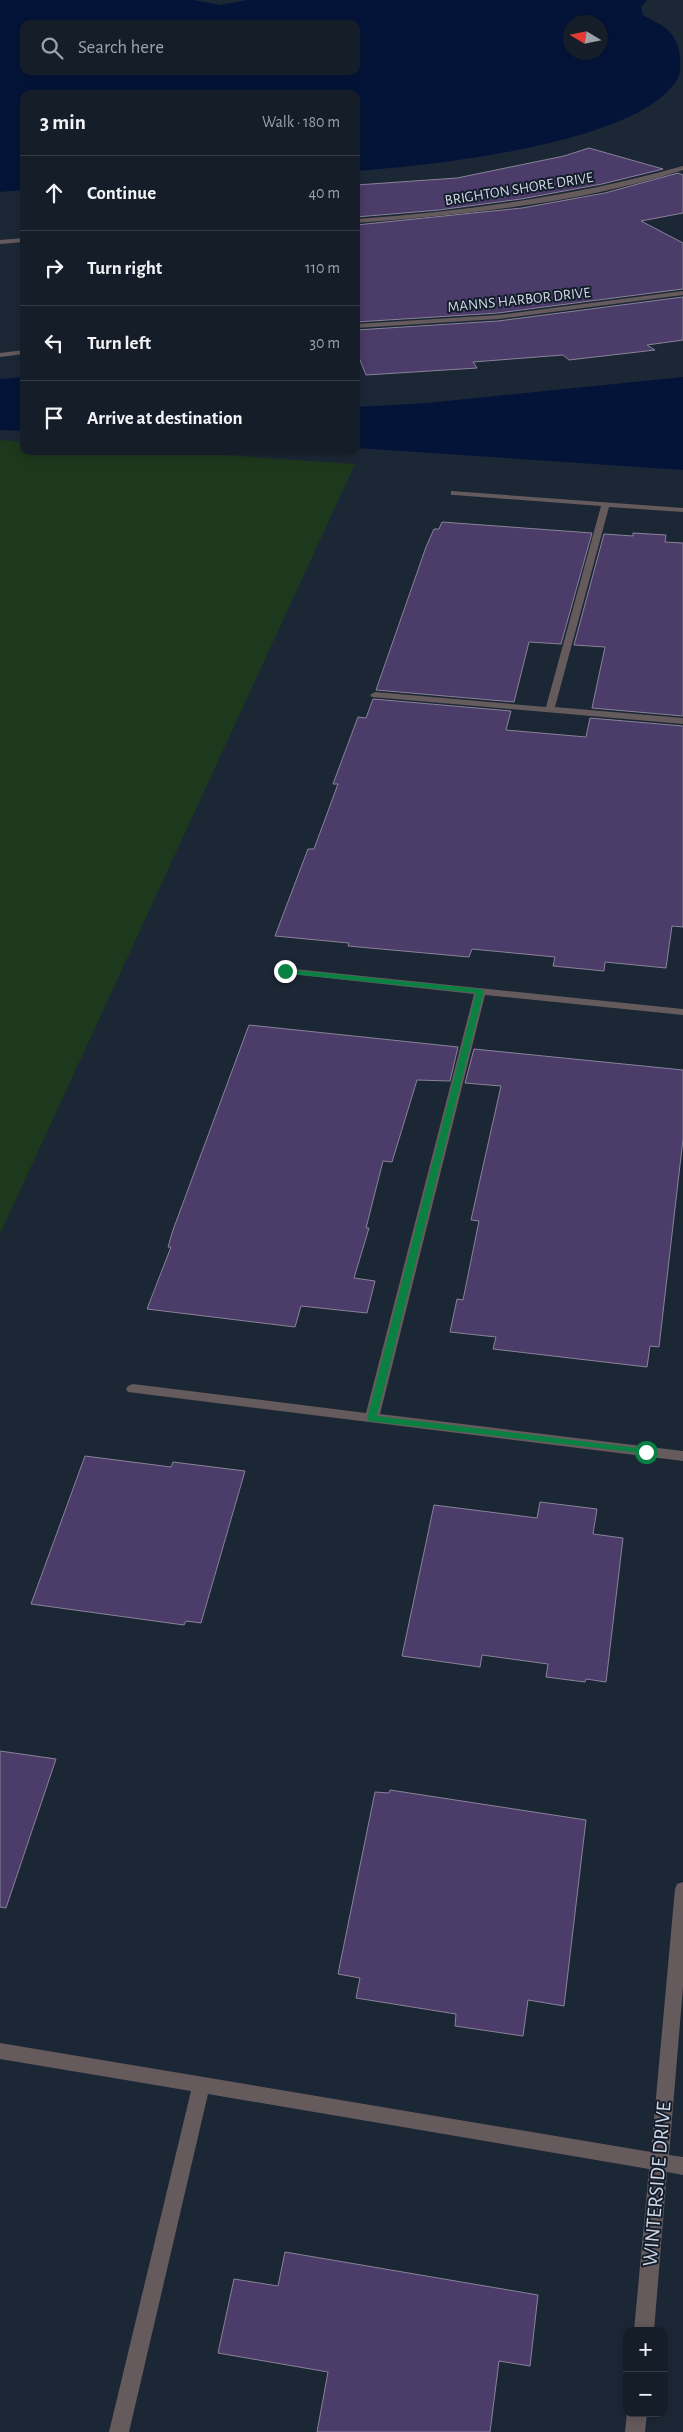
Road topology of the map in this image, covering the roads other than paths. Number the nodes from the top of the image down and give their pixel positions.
1 (683, 168) edge
2 (360, 221) edge
3 (20, 240) edge
4 (0, 242) edge
5 (683, 293) edge
6 (360, 326) edge
7 (20, 352) edge
8 (0, 355) edge
9 (454, 494) dead end
10 (606, 504) junction
11 (683, 510) edge
12 (375, 695) dead end
13 (550, 710) junction
14 (683, 721) edge
15 (285, 971) dead end
16 (480, 991) junction
17 (683, 1012) edge
18 (134, 1389) dead end
19 (372, 1418) junction
20 (683, 1456) edge
21 (683, 1889) edge
22 (0, 2051) edge
23 (201, 2085) junction
24 (659, 2162) junction
25 (683, 2166) edge
26 (644, 2327) edge
27 (637, 2417) edge
28 (119, 2432) edge
29 (635, 2432) edge

1 - 2 street, BRIGHTON SHORE DRIVE
3 - 4 street
5 - 6 street, MANNS HARBOR DRIVE
7 - 8 street
9 - 10 street
10 - 11 street
10 - 13 street
12 - 13 street
13 - 14 street
15 - 16 street
16 - 17 street
16 - 19 street
18 - 19 street
19 - 20 street
21 - 24 street, WINTERSIDE DRIVE
22 - 23 street
23 - 24 street
23 - 28 street
24 - 25 street
24 - 26 street, WINTERSIDE DRIVE
27 - 29 street

